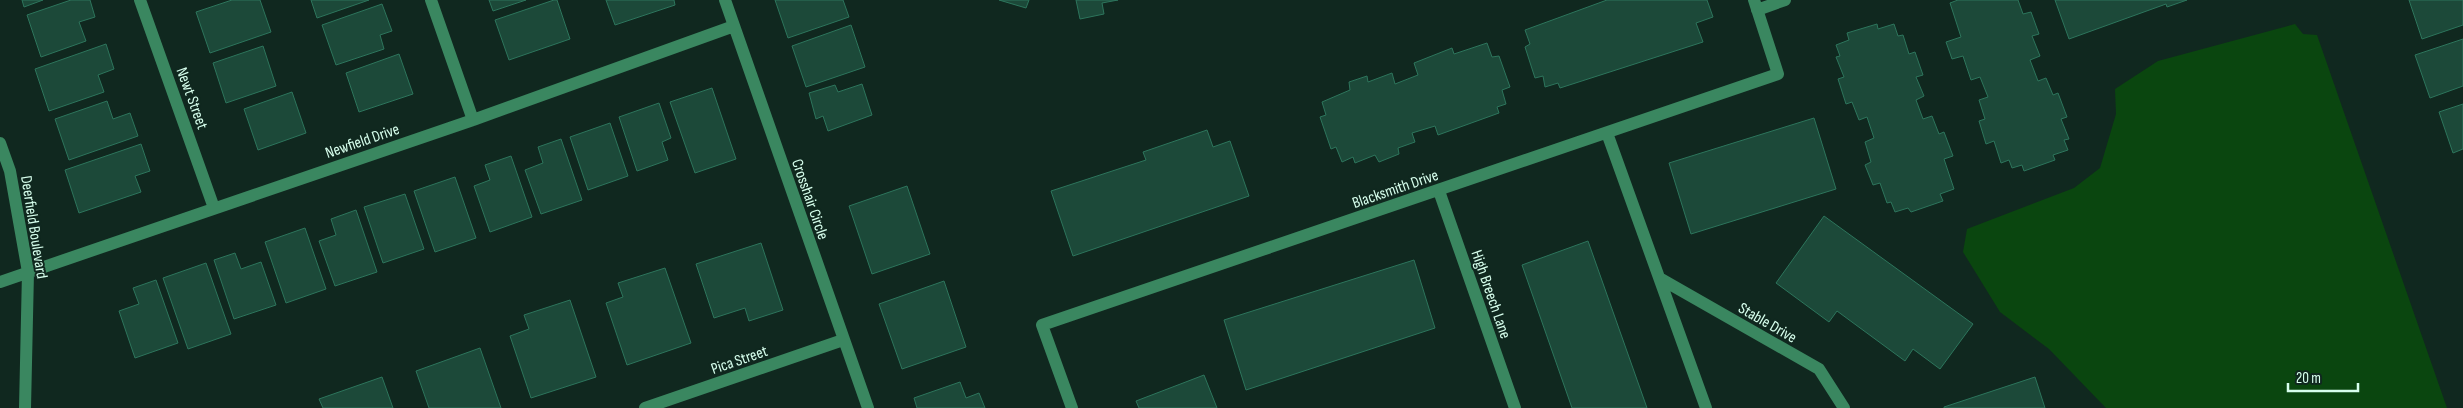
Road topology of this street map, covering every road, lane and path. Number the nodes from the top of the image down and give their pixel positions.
1 (140, 0) edge
2 (431, 0) edge
3 (725, 0) edge
4 (1786, 0) edge
5 (1755, 5) edge
6 (734, 26) junction
7 (473, 120) junction
8 (1607, 133) junction
9 (0, 142) edge
10 (1439, 191) junction
11 (214, 208) junction
12 (28, 272) junction
13 (1661, 279) junction
14 (0, 282) edge
15 (843, 340) junction
16 (25, 408) edge
17 (645, 408) edge
18 (868, 408) edge
19 (1072, 408) edge
20 (1515, 408) edge
21 (1706, 408) edge
22 (1844, 408) edge

1 - 11 street, Newt Street
2 - 7 street
3 - 6 street, Crosshair Circle
4 - 5 street, Blacksmith Drive
5 - 8 street, Blacksmith Drive
6 - 7 street, Newfield Drive
6 - 15 street, Crosshair Circle
7 - 11 street, Newfield Drive
8 - 10 street, Blacksmith Drive
8 - 13 street
9 - 12 street, Deerfield Boulevard
10 - 19 street, Blacksmith Drive
10 - 20 street, High Breech Lane
11 - 12 street, Newfield Drive
12 - 14 street, Newfield Drive
12 - 16 street, Deerfield Boulevard
13 - 21 street
13 - 22 street, Stable Drive
15 - 17 street, Pica Street
15 - 18 street, Crosshair Circle

